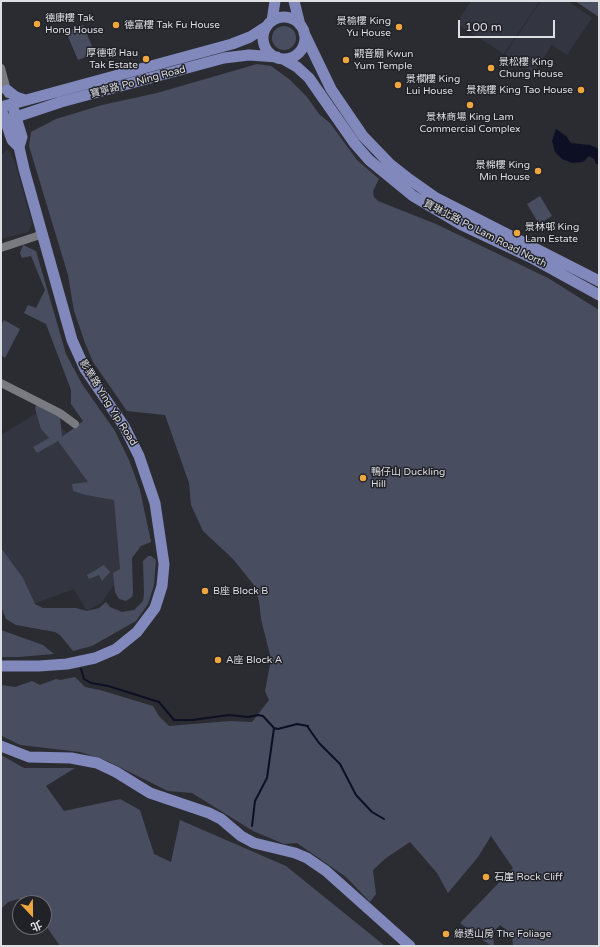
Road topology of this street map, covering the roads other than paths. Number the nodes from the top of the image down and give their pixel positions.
1 (275, 1) edge
2 (294, 1) edge
3 (270, 24) junction
4 (302, 29) junction
5 (280, 58) junction
6 (1, 68) edge
7 (7, 90) junction
8 (26, 100) junction
9 (5, 106) edge
10 (10, 122) edge
11 (19, 147) junction
12 (43, 234) junction
13 (1, 248) edge
14 (599, 281) edge
15 (599, 295) edge
16 (1, 383) edge
17 (76, 424) dead end
18 (1, 666) edge
19 (1, 746) edge
20 (410, 946) edge

1 - 3 main road
2 - 4 main road, 寶琳北路 Po Lam Road North
3 - 4 main road
3 - 5 main road
3 - 8 main road, 寶寧路 Po Ning Road
4 - 5 main road
4 - 14 main road, 寶琳北路 Po Lam Road North
5 - 10 main road, 寶寧路 Po Ning Road
5 - 15 main road, 寶琳北路 Po Lam Road North
6 - 7 street
7 - 8 main road
7 - 9 street
8 - 9 main road, 寶寧路 Po Ning Road
9 - 10 main road
10 - 11 main road, 影業路 Ying Yip Road
10 - 11 main road, 影業路 Ying Yip Road
11 - 12 main road, 影業路 Ying Yip Road
12 - 13 street
12 - 18 main road, 影業路 Ying Yip Road
16 - 17 street
19 - 20 main road

